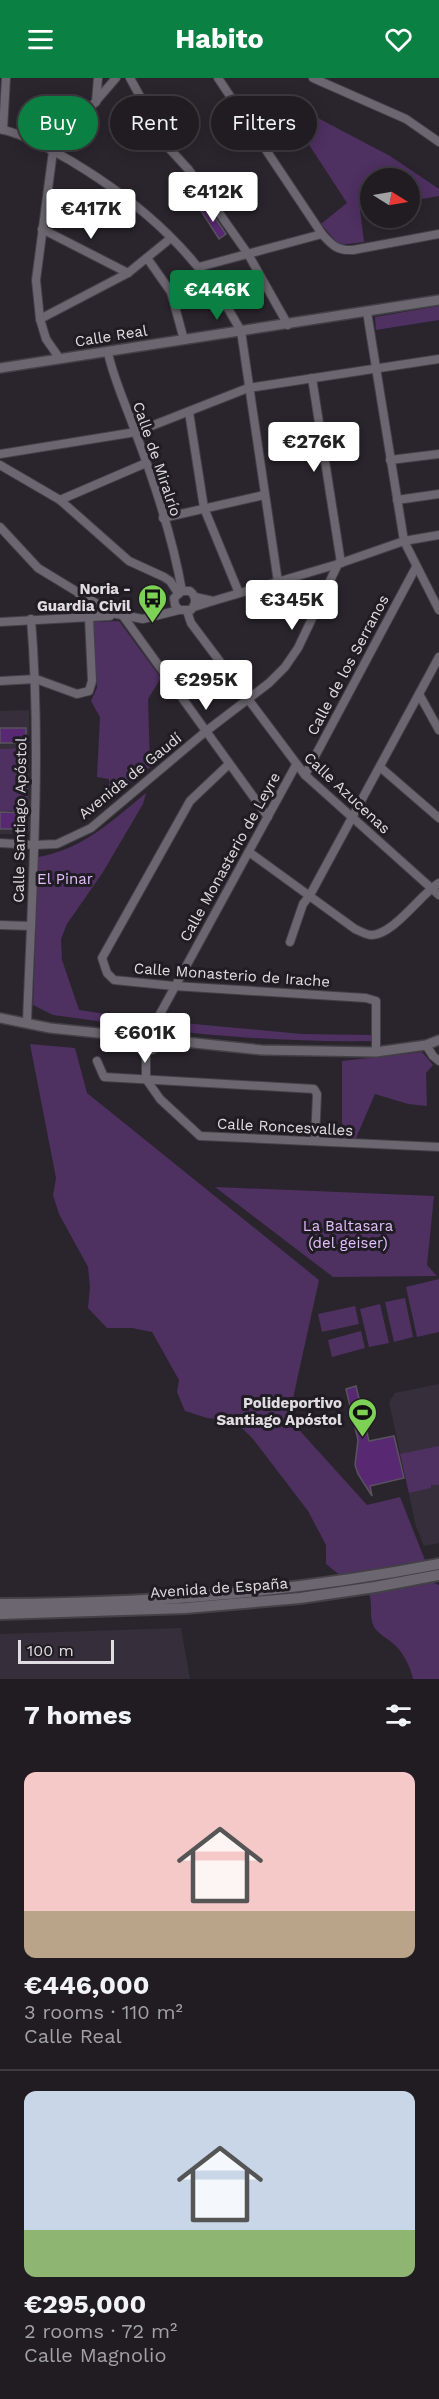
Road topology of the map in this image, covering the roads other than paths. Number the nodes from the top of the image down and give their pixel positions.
1 (6, 78) edge
2 (98, 78) edge
3 (116, 78) edge
4 (130, 78) edge
5 (218, 78) edge
6 (313, 78) edge
7 (96, 96) edge
8 (98, 100) edge
9 (2, 129) edge
10 (439, 142) edge
11 (53, 151) junction
12 (42, 229) junction
13 (322, 234) junction
14 (439, 234) edge
15 (171, 238) junction
16 (248, 254) junction
17 (147, 258) junction
18 (199, 267) junction
19 (128, 273) junction
20 (439, 300) edge
21 (367, 312) junction
22 (39, 319) junction
23 (288, 325) junction
24 (241, 331) junction
25 (184, 340) junction
26 (108, 353) junction
27 (60, 359) junction
28 (439, 359) edge
29 (0, 368) edge
30 (376, 370) junction
31 (312, 378) junction
32 (248, 388) junction
33 (189, 412) junction
34 (136, 432) junction
35 (1, 453) edge
36 (439, 454) edge
37 (390, 459) junction
38 (146, 463) junction
39 (3, 467) edge
40 (439, 494) edge
41 (264, 495) junction
42 (60, 500) junction
43 (397, 500) junction
44 (204, 508) junction
45 (163, 518) junction
46 (0, 527) edge
47 (439, 535) edge
48 (404, 541) junction
49 (339, 564) junction
50 (416, 567) junction
51 (179, 574) junction
52 (170, 581) junction
53 (278, 582) junction
54 (180, 592) junction
55 (78, 593) junction
56 (239, 593) junction
57 (195, 597) junction
58 (88, 598) junction
59 (213, 601) junction
60 (187, 609) junction
61 (439, 610) edge
62 (90, 613) junction
63 (113, 613) junction
64 (123, 616) junction
65 (31, 619) junction
66 (0, 622) edge
67 (439, 657) edge
68 (36, 679) junction
69 (0, 681) edge
70 (419, 694) junction
71 (247, 700) junction
72 (439, 729) edge
73 (205, 732) junction
74 (229, 764) junction
75 (296, 765) junction
76 (380, 767) junction
77 (304, 775) junction
78 (268, 817) junction
79 (352, 818) junction
80 (439, 818) edge
81 (0, 843) edge
82 (33, 846) junction
83 (249, 852) junction
84 (435, 886) edge
85 (310, 895) junction
86 (439, 896) edge
87 (0, 925) edge
88 (31, 926) junction
89 (290, 942) dead end
90 (174, 986) junction
91 (0, 1018) edge
92 (27, 1022) junction
93 (154, 1025) junction
94 (134, 1037) junction
95 (161, 1040) junction
96 (439, 1040) edge
97 (426, 1045) junction
98 (146, 1052) junction
99 (376, 1052) junction
100 (97, 1061) dead end
101 (439, 1061) edge
102 (146, 1079) junction
103 (315, 1141) junction
104 (439, 1147) edge
105 (439, 1564) edge
106 (439, 1575) edge
107 (374, 1582) junction
108 (0, 1604) edge
109 (0, 1614) edge

1 - 9 street
2 - 7 street
3 - 8 street
4 - 16 street
5 - 13 street
6 - 10 street
9 - 11 street
11 - 12 street
11 - 15 street
12 - 19 street
12 - 22 street
13 - 14 street
13 - 16 street
15 - 17 street
15 - 18 street
16 - 18 street
16 - 23 street
17 - 19 street
17 - 25 street
18 - 24 street
19 - 22 street
20 - 21 street, Calle Real
21 - 23 street, Calle Real
21 - 30 street
22 - 27 street
23 - 24 street, Calle Real
24 - 25 street, Calle Real
24 - 32 street
25 - 26 street, Calle Real
26 - 27 street, Calle Real
26 - 34 street, Calle de Miralrío
27 - 29 street, Calle Real
28 - 30 street
30 - 31 street
30 - 37 street
31 - 32 street
31 - 49 street
32 - 33 street
32 - 41 street
33 - 34 street
33 - 44 street
34 - 35 street
34 - 38 street, Calle de Miralrío
35 - 39 street
36 - 37 street
37 - 43 street
38 - 42 street
38 - 45 street, Calle de Miralrío
39 - 42 street
40 - 43 street
41 - 44 street
41 - 53 street
42 - 52 street
43 - 48 street
44 - 45 street
44 - 56 street
45 - 51 street, Calle de Miralrío
46 - 55 street
47 - 48 street
48 - 49 street
48 - 50 street
49 - 53 street
49 - 71 street, Avenida de Gaudí
50 - 61 street
50 - 77 street, Calle de los Serranos
51 - 52 street
51 - 54 street, Calle de Miralrío
52 - 54 street
53 - 56 street
54 - 57 street
54 - 60 street
55 - 58 street
55 - 62 street
56 - 59 street
57 - 59 street
57 - 60 street
58 - 62 street
58 - 63 street
59 - 60 street
60 - 64 street
60 - 71 street, Calle Azucenas
62 - 63 street
62 - 64 street
62 - 65 street
62 - 68 street
63 - 64 street
64 - 73 street
65 - 66 street
65 - 68 street, Calle Santiago Apóstol
67 - 70 street
68 - 69 street
68 - 82 street, Calle Santiago Apóstol
70 - 72 street
70 - 76 street
71 - 73 street, Avenida de Gaudí
71 - 75 street, Calle Azucenas
73 - 74 street
73 - 82 street, Avenida de Gaudí
74 - 78 street
74 - 90 street, Calle Monasterio de Irache
75 - 77 street, Calle Azucenas
75 - 78 street, Calle Monasterio de Leyre
76 - 79 street
76 - 80 street
77 - 79 street, Calle Azucenas
78 - 83 street, Calle Monasterio de Leyre
79 - 84 street, Calle Azucenas
79 - 85 street
81 - 82 street, Avenida de Gaudí
82 - 88 street, Calle Santiago Apóstol
83 - 85 street
83 - 90 street, Calle Monasterio de Leyre
84 - 85 street
84 - 86 street, Calle Azucenas
85 - 89 street
87 - 88 street
88 - 92 street, Calle Santiago Apóstol
90 - 93 street, Calle Monasterio de Leyre
90 - 99 street, Calle Monasterio de Irache
91 - 92 street
92 - 94 street
93 - 94 street
93 - 95 street
94 - 95 street
94 - 98 street
95 - 98 street
95 - 99 street
96 - 97 street
97 - 99 street
97 - 101 street
98 - 102 street
100 - 102 street
102 - 103 street, Calle Roncesvalles
102 - 103 street
103 - 104 street, Calle Roncesvalles
105 - 107 main road, Avenida de España
106 - 107 main road, Avenida de España
107 - 108 main road, Avenida de España
107 - 109 main road, Avenida de España

